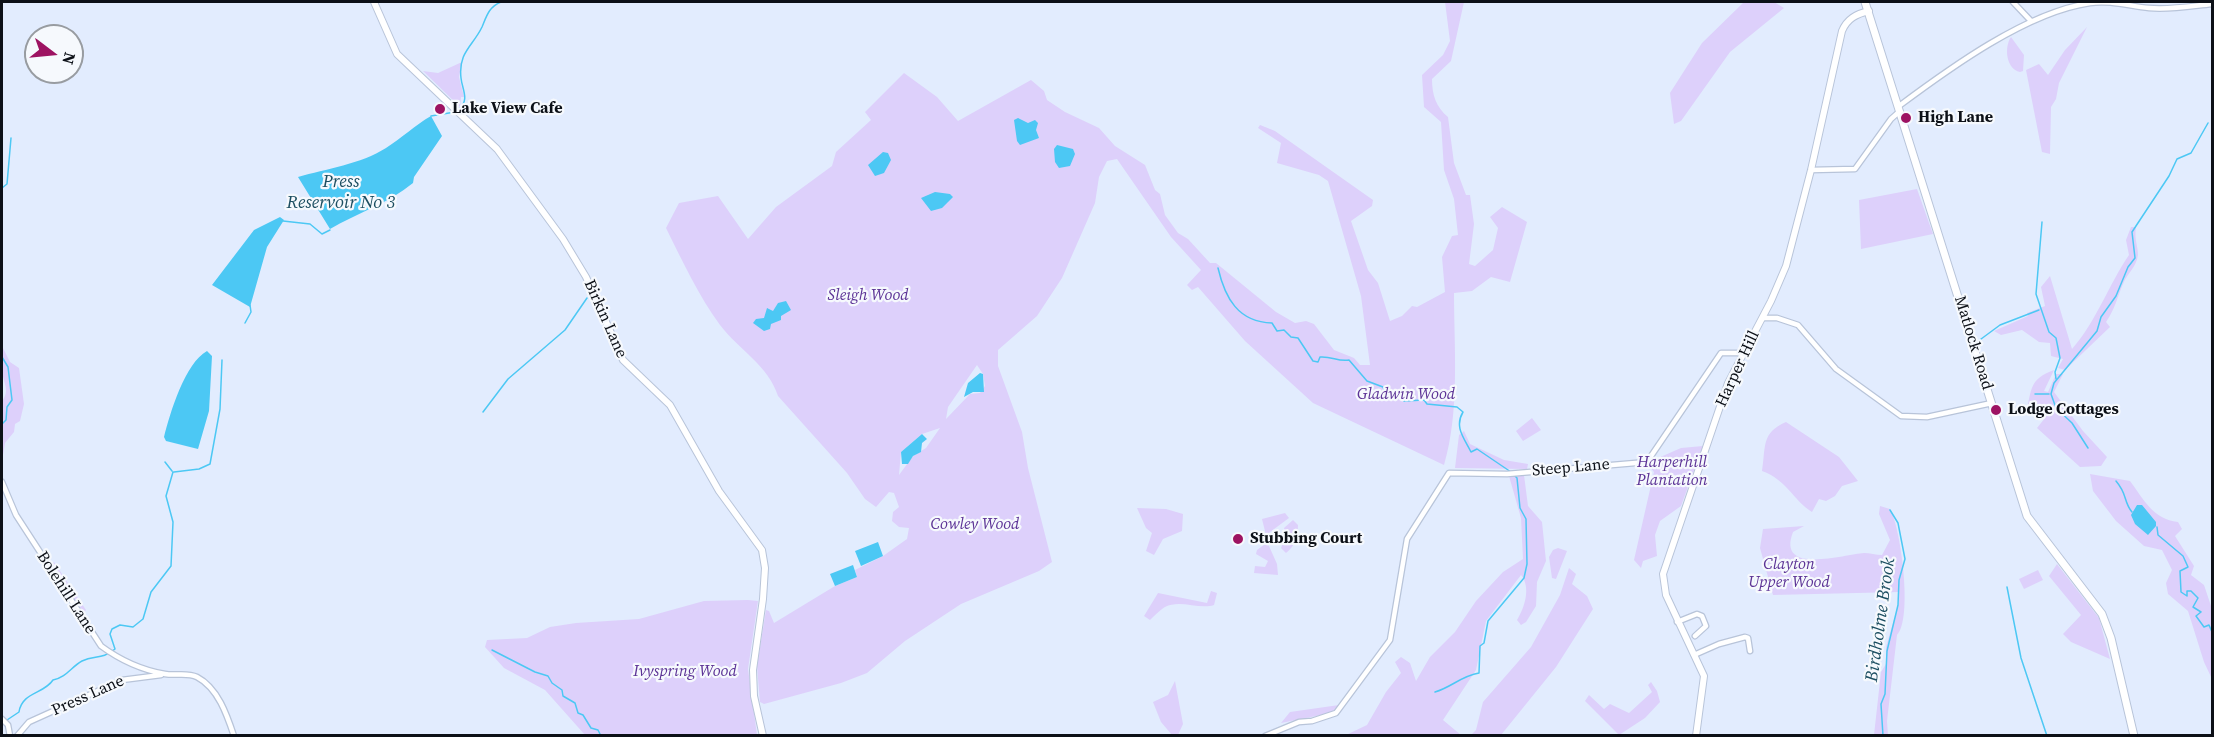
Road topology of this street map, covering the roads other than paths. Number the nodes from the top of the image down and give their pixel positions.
1 (374, 2) edge
2 (1865, 2) edge
3 (2013, 2) edge
4 (2212, 3) edge
5 (1869, 11) junction
6 (2031, 21) junction
7 (1899, 109) junction
8 (1811, 170) junction
9 (1762, 318) junction
10 (1743, 353) junction
11 (1992, 403) junction
12 (2, 482) edge
13 (1677, 622) junction
14 (1695, 636) dead end
15 (1750, 651) dead end
16 (1694, 655) junction
17 (166, 675) junction
18 (2, 719) edge
19 (10, 735) edge
20 (17, 735) edge
21 (234, 735) edge
22 (763, 735) edge
23 (1265, 735) edge
24 (1696, 735) edge
25 (2134, 735) edge

1 - 22 street, Birkin Lane
2 - 5 main road, Matlock Road
3 - 6 street
4 - 6 street
5 - 7 main road, Matlock Road
5 - 8 street, Harper Hill
6 - 7 street
7 - 8 street
7 - 11 main road, Matlock Road
8 - 9 street, Harper Hill
9 - 10 street, Harper Hill
9 - 11 street
10 - 13 street, Harper Hill
10 - 23 street, Steep Lane
11 - 25 main road, Matlock Road
12 - 17 street, Bolehill Lane
13 - 14 street
13 - 16 street, Harper Hill
15 - 16 street
16 - 24 street, Harper Hill
17 - 20 street, Press Lane
17 - 21 street, Bolehill Lane
18 - 19 street

